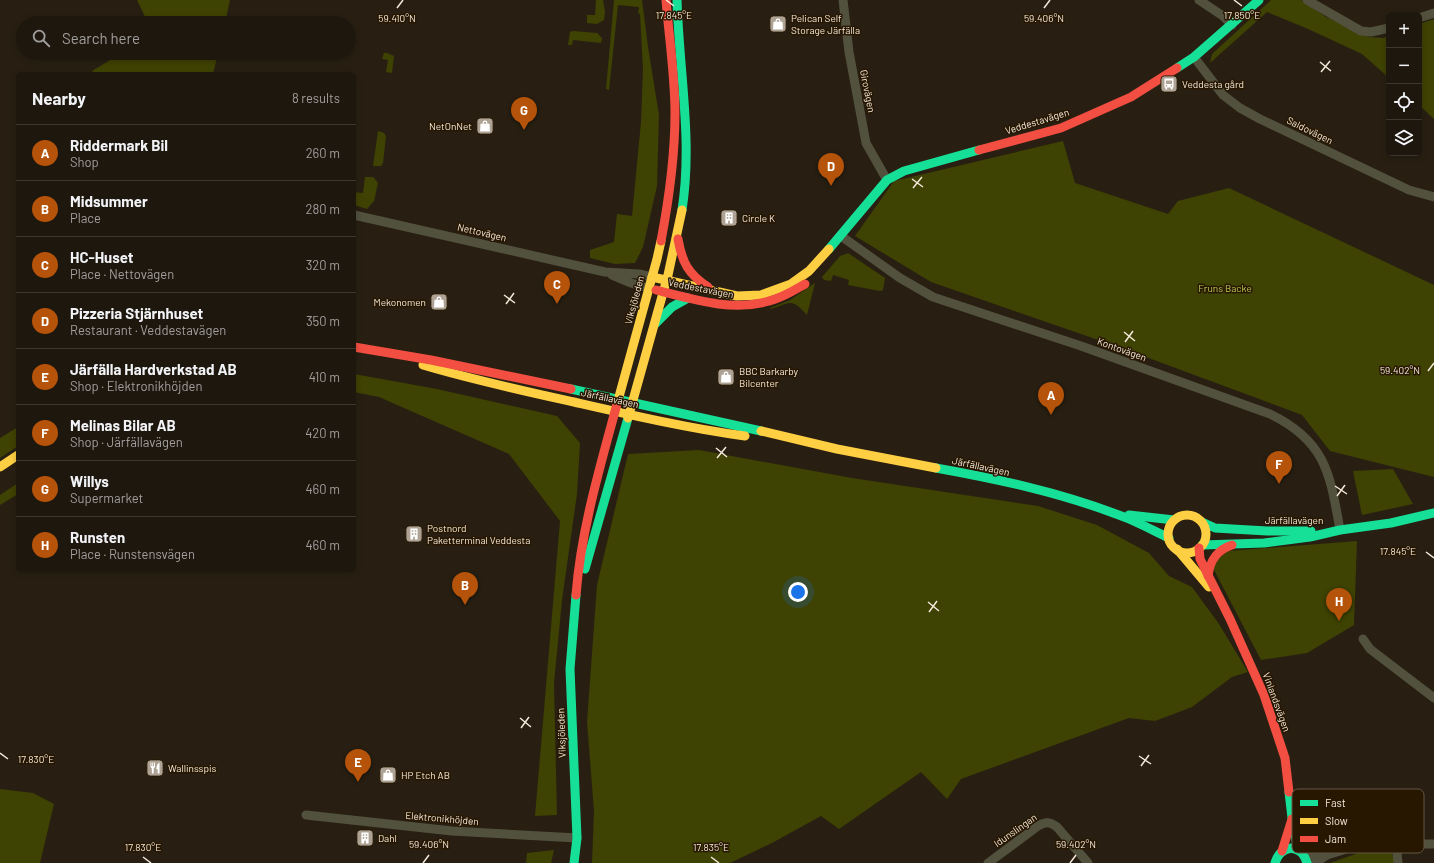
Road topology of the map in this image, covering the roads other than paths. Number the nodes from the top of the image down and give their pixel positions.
1 (666, 0) edge
2 (672, 0) edge
3 (677, 0) edge
4 (843, 0) edge
5 (1199, 0) edge
6 (1258, 0) edge
7 (1307, 0) edge
8 (1434, 13) edge
9 (1422, 17) edge
10 (1232, 25) junction
11 (677, 26) junction
12 (1386, 29) edge
13 (1194, 57) junction
14 (887, 180) junction
15 (1434, 198) edge
16 (356, 215) edge
17 (677, 236) junction
18 (841, 236) junction
19 (605, 272) junction
20 (652, 277) junction
21 (666, 280) junction
22 (648, 288) junction
23 (663, 292) junction
24 (720, 294) junction
25 (688, 298) junction
26 (653, 326) junction
27 (356, 347) edge
28 (382, 352) junction
29 (618, 399) junction
30 (633, 402) junction
31 (615, 410) junction
32 (629, 413) junction
33 (837, 449) junction
34 (16, 456) edge
35 (0, 466) edge
36 (1434, 513) edge
37 (1118, 514) junction
38 (1174, 520) junction
39 (1202, 522) junction
40 (1340, 530) junction
41 (1169, 538) junction
42 (1237, 543) junction
43 (1200, 546) junction
44 (1177, 549) junction
45 (1208, 576) junction
46 (1220, 600) junction
47 (575, 602) junction
48 (1363, 639) dead end
49 (1434, 698) edge
50 (306, 815) dead end
51 (1292, 818) joint
52 (577, 838) junction
53 (1292, 849) edge
54 (1282, 851) junction
55 (1333, 853) edge
56 (1397, 853) edge
57 (1327, 855) junction
58 (1303, 856) edge
59 (574, 863) edge
60 (988, 863) edge
61 (1088, 863) edge
62 (1275, 863) edge
63 (1315, 863) edge
64 (1398, 863) edge

1 - 20 street, Viksjöleden
2 - 11 street, Viksjöleden
3 - 11 street, Viksjöleden
4 - 14 street, Girovägen
5 - 10 street
6 - 10 street, Veddestavägen
7 - 12 street
8 - 9 street
10 - 13 street, Veddestavägen
11 - 17 street, Viksjöleden
13 - 14 street, Veddestavägen
13 - 15 street, Saldovägen
14 - 18 street, Veddestavägen
16 - 19 street, Nettovägen
17 - 21 street, Viksjöleden
17 - 24 street
18 - 24 street, Veddestavägen
18 - 25 street, Veddestavägen
18 - 40 street, Kontovägen
19 - 20 street, Nettovägen
19 - 22 street, Nettovägen
20 - 21 street, Veddestavägen
20 - 22 street, Viksjöleden
21 - 23 street, Viksjöleden
21 - 24 street, Veddestavägen
22 - 23 street, Veddestavägen
22 - 29 street, Viksjöleden
23 - 25 street, Veddestavägen
23 - 26 street, Viksjöleden
25 - 26 street
26 - 30 street, Viksjöleden
27 - 28 street, Järfällavägen
28 - 29 street, Järfällavägen
28 - 31 street, Järfällavägen
29 - 30 street, Järfällavägen
29 - 31 street, Viksjöleden
30 - 32 street, Viksjöleden
30 - 33 street, Järfällavägen
31 - 32 street, Järfällavägen
31 - 47 street, Viksjöleden
32 - 33 street, Järfällavägen
32 - 47 street, Viksjöleden
33 - 37 street, Järfällavägen
34 - 35 street
36 - 40 street, Järfällavägen
37 - 38 street, Järfällavägen
37 - 41 street, Järfällavägen
38 - 39 street
38 - 41 street
39 - 40 street, Järfällavägen
39 - 43 street
40 - 42 street, Järfällavägen
41 - 44 street
42 - 43 street, Järfällavägen
42 - 45 street
43 - 44 street
43 - 45 street, Vinlandsvägen
44 - 46 street, Vinlandsvägen
45 - 46 street, Vinlandsvägen
46 - 51 street, Vinlandsvägen
47 - 52 street, Viksjöleden
48 - 49 street
50 - 52 street, Elektronikhöjden
51 - 54 street, Vinlandsvägen
52 - 59 street, Viksjöleden
53 - 54 street
54 - 62 street, Vinlandsvägen
55 - 57 street
56 - 64 street
57 - 58 street
57 - 63 street
60 - 61 street, Idunslingan

